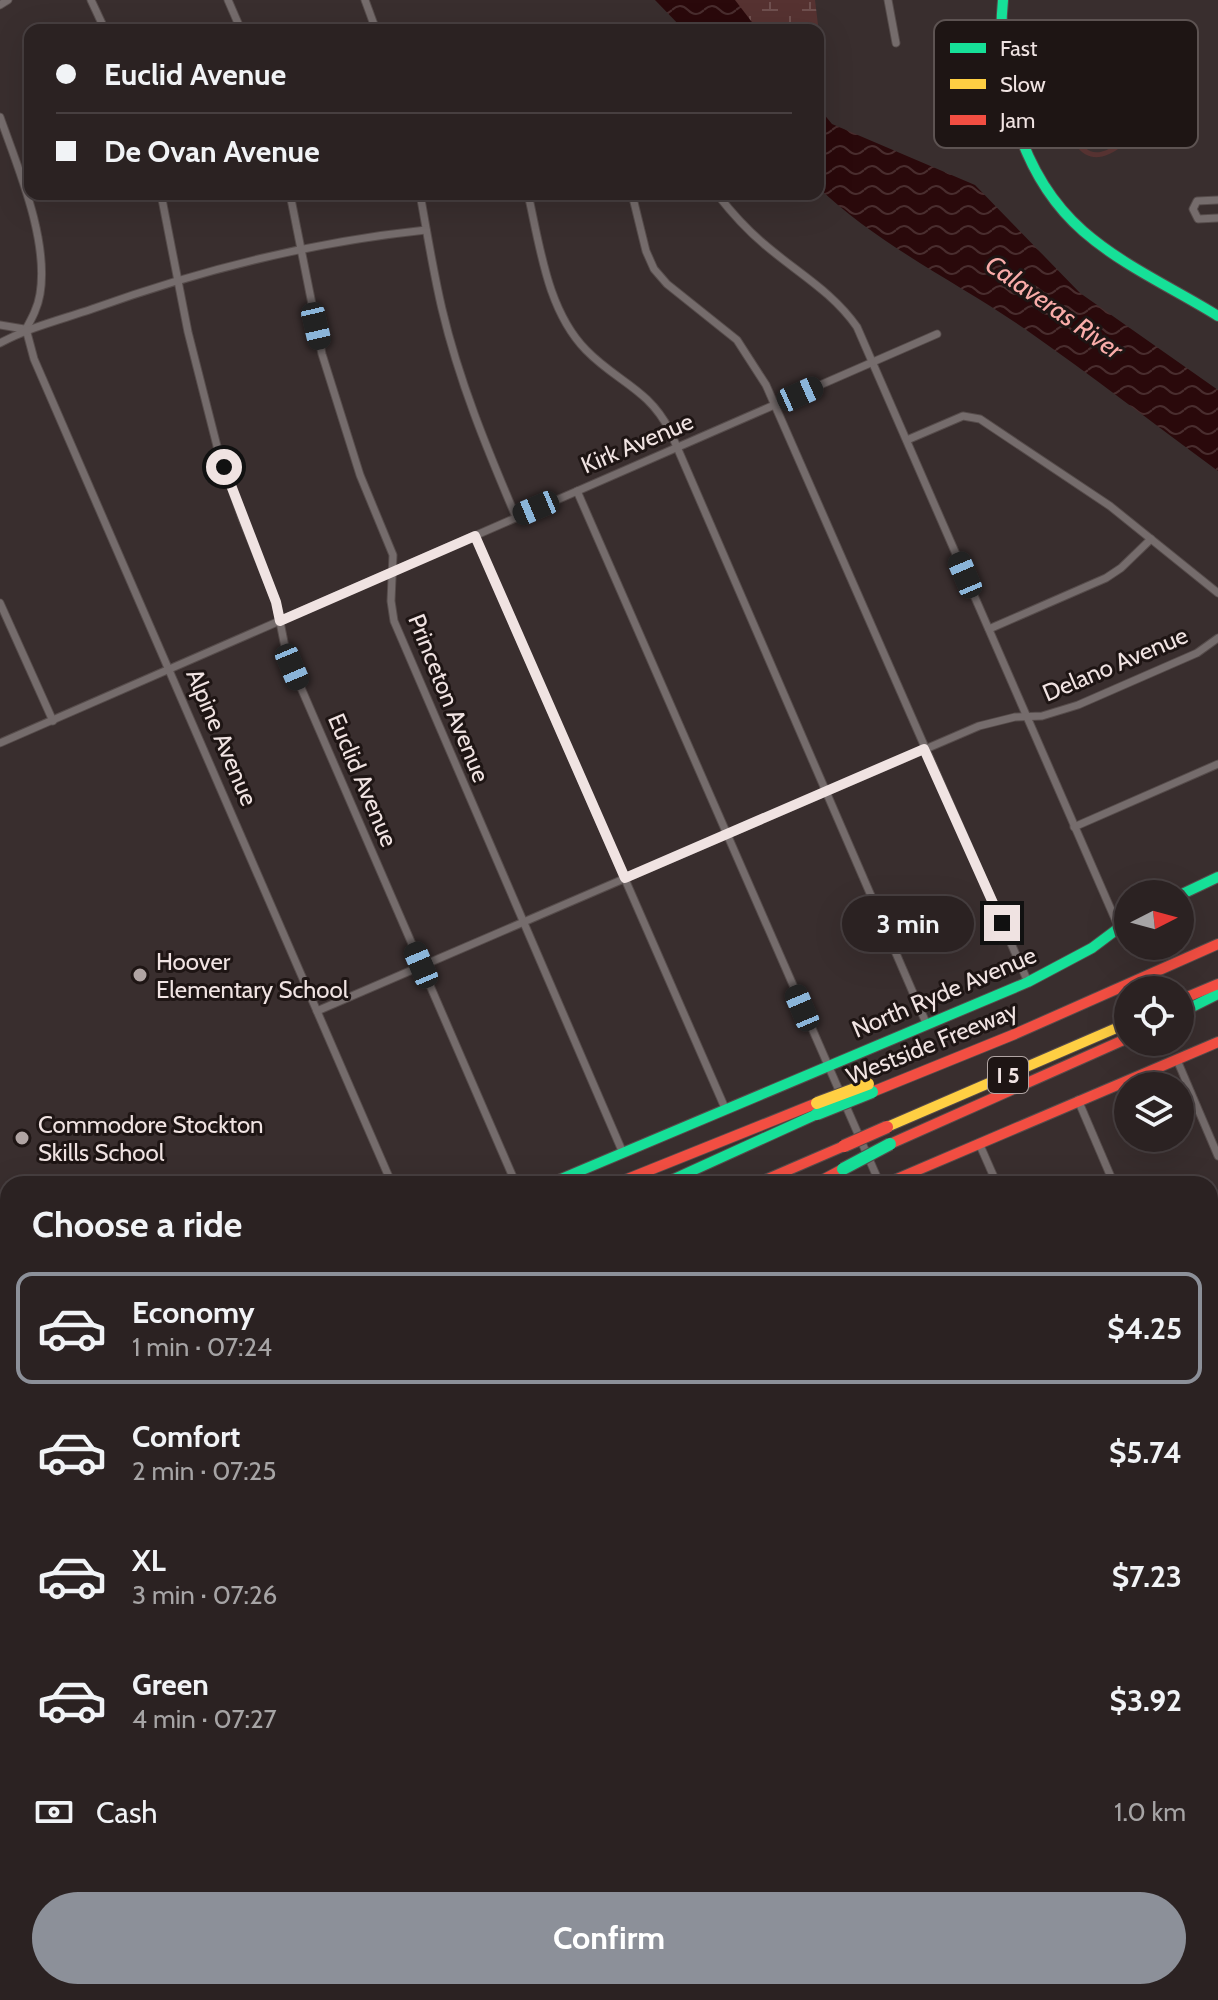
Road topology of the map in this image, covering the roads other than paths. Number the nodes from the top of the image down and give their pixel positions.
1 (8, 0) edge
2 (91, 0) edge
3 (228, 0) edge
4 (365, 0) edge
5 (888, 0) edge
6 (1003, 0) edge
7 (0, 5) edge
8 (1002, 20) edge
9 (102, 24) edge
10 (238, 24) edge
11 (374, 24) edge
12 (896, 43) dead end
13 (0, 117) edge
14 (1029, 148) edge
15 (24, 190) edge
16 (27, 200) edge
17 (162, 200) edge
18 (291, 200) edge
19 (421, 200) edge
20 (529, 200) edge
21 (633, 200) edge
22 (722, 200) edge
23 (1218, 200) edge
24 (1218, 218) edge
25 (426, 230) junction
26 (300, 249) junction
27 (178, 280) junction
28 (1218, 316) edge
29 (0, 325) edge
30 (26, 329) junction
31 (937, 334) dead end
32 (0, 343) edge
33 (874, 362) junction
34 (775, 405) junction
35 (907, 440) junction
36 (677, 448) junction
37 (577, 491) junction
38 (516, 517) junction
39 (475, 536) junction
40 (1151, 539) junction
41 (393, 571) junction
42 (1218, 593) edge
43 (0, 603) edge
44 (280, 621) junction
45 (989, 629) junction
46 (1218, 638) edge
47 (169, 670) junction
48 (1027, 717) junction
49 (53, 721) junction
50 (0, 743) edge
51 (924, 749) junction
52 (1218, 764) edge
53 (826, 792) junction
54 (1074, 827) junction
55 (727, 834) junction
56 (1218, 877) edge
57 (625, 878) junction
58 (1194, 888) edge
59 (1114, 905) edge
60 (522, 922) junction
61 (1114, 932) edge
62 (1218, 944) edge
63 (421, 965) junction
64 (1028, 982) junction
65 (1218, 984) edge
66 (1194, 994) edge
67 (1218, 994) edge
68 (1194, 1006) edge
69 (317, 1011) junction
70 (927, 1025) junction
71 (1114, 1029) edge
72 (1218, 1042) edge
73 (1114, 1044) edge
74 (1177, 1060) junction
75 (827, 1065) junction
76 (1078, 1100) junction
77 (725, 1108) junction
78 (817, 1108) junction
79 (979, 1143) junction
80 (623, 1153) junction
81 (1218, 1156) edge
82 (389, 1176) edge
83 (513, 1176) edge
84 (568, 1176) edge
85 (636, 1176) edge
86 (679, 1176) edge
87 (775, 1176) edge
88 (830, 1176) edge
89 (879, 1176) edge
90 (902, 1176) edge
91 (993, 1176) edge
92 (1111, 1176) edge

1 - 7 street
2 - 9 street
3 - 10 street
4 - 11 street
5 - 12 street
6 - 8 main road
13 - 15 street
14 - 28 main road
16 - 30 street
17 - 27 street, Euclid Avenue
18 - 26 street, Princeton Avenue
19 - 25 street
20 - 36 street
21 - 34 street
22 - 33 street
23 - 24 street
25 - 26 street
25 - 38 street
26 - 27 street
26 - 41 street, Princeton Avenue
27 - 30 street
27 - 44 street, Euclid Avenue
29 - 30 street
30 - 32 street
30 - 47 street, Alpine Avenue
31 - 33 street, Kirk Avenue
33 - 34 street, Kirk Avenue
33 - 35 street
34 - 36 street, Kirk Avenue
34 - 51 street
35 - 40 street
35 - 45 street
36 - 37 street, Kirk Avenue
36 - 53 street
37 - 38 street, Kirk Avenue
37 - 55 street
38 - 39 street, Kirk Avenue
39 - 41 street, Kirk Avenue
39 - 57 street
40 - 42 street
40 - 45 street
41 - 44 street, Kirk Avenue
41 - 60 street, Princeton Avenue
43 - 49 street
44 - 47 street, Kirk Avenue
44 - 63 street, Euclid Avenue
45 - 48 street
46 - 48 street, Delano Avenue
47 - 49 street, Kirk Avenue
47 - 69 street, Alpine Avenue
48 - 51 street, Delano Avenue
48 - 54 street
49 - 50 street, Kirk Avenue
51 - 53 street, Delano Avenue
51 - 64 street
52 - 54 street
53 - 55 street, Delano Avenue
53 - 70 street
54 - 59 street
55 - 57 street, Delano Avenue
55 - 75 street
56 - 58 main road
57 - 60 street, Delano Avenue
57 - 77 street
60 - 63 street, Delano Avenue
60 - 80 street, Princeton Avenue
61 - 64 main road, North Ryde Avenue
62 - 78 main road, Westside Freeway / I 5, bridge
63 - 69 street, Delano Avenue
63 - 83 street, Euclid Avenue
64 - 70 main road, North Ryde Avenue
65 - 66 main road
67 - 68 main road
69 - 82 street, Alpine Avenue
70 - 75 main road, North Ryde Avenue
71 - 87 main road, I 5, bridge
72 - 74 main road
73 - 88 main road, bridge
74 - 76 main road
74 - 81 street
75 - 77 main road, North Ryde Avenue
75 - 89 street
76 - 79 main road
76 - 92 street
77 - 80 main road, North Ryde Avenue
78 - 85 main road
78 - 86 main road
79 - 90 main road
79 - 91 street
80 - 84 main road, North Ryde Avenue

